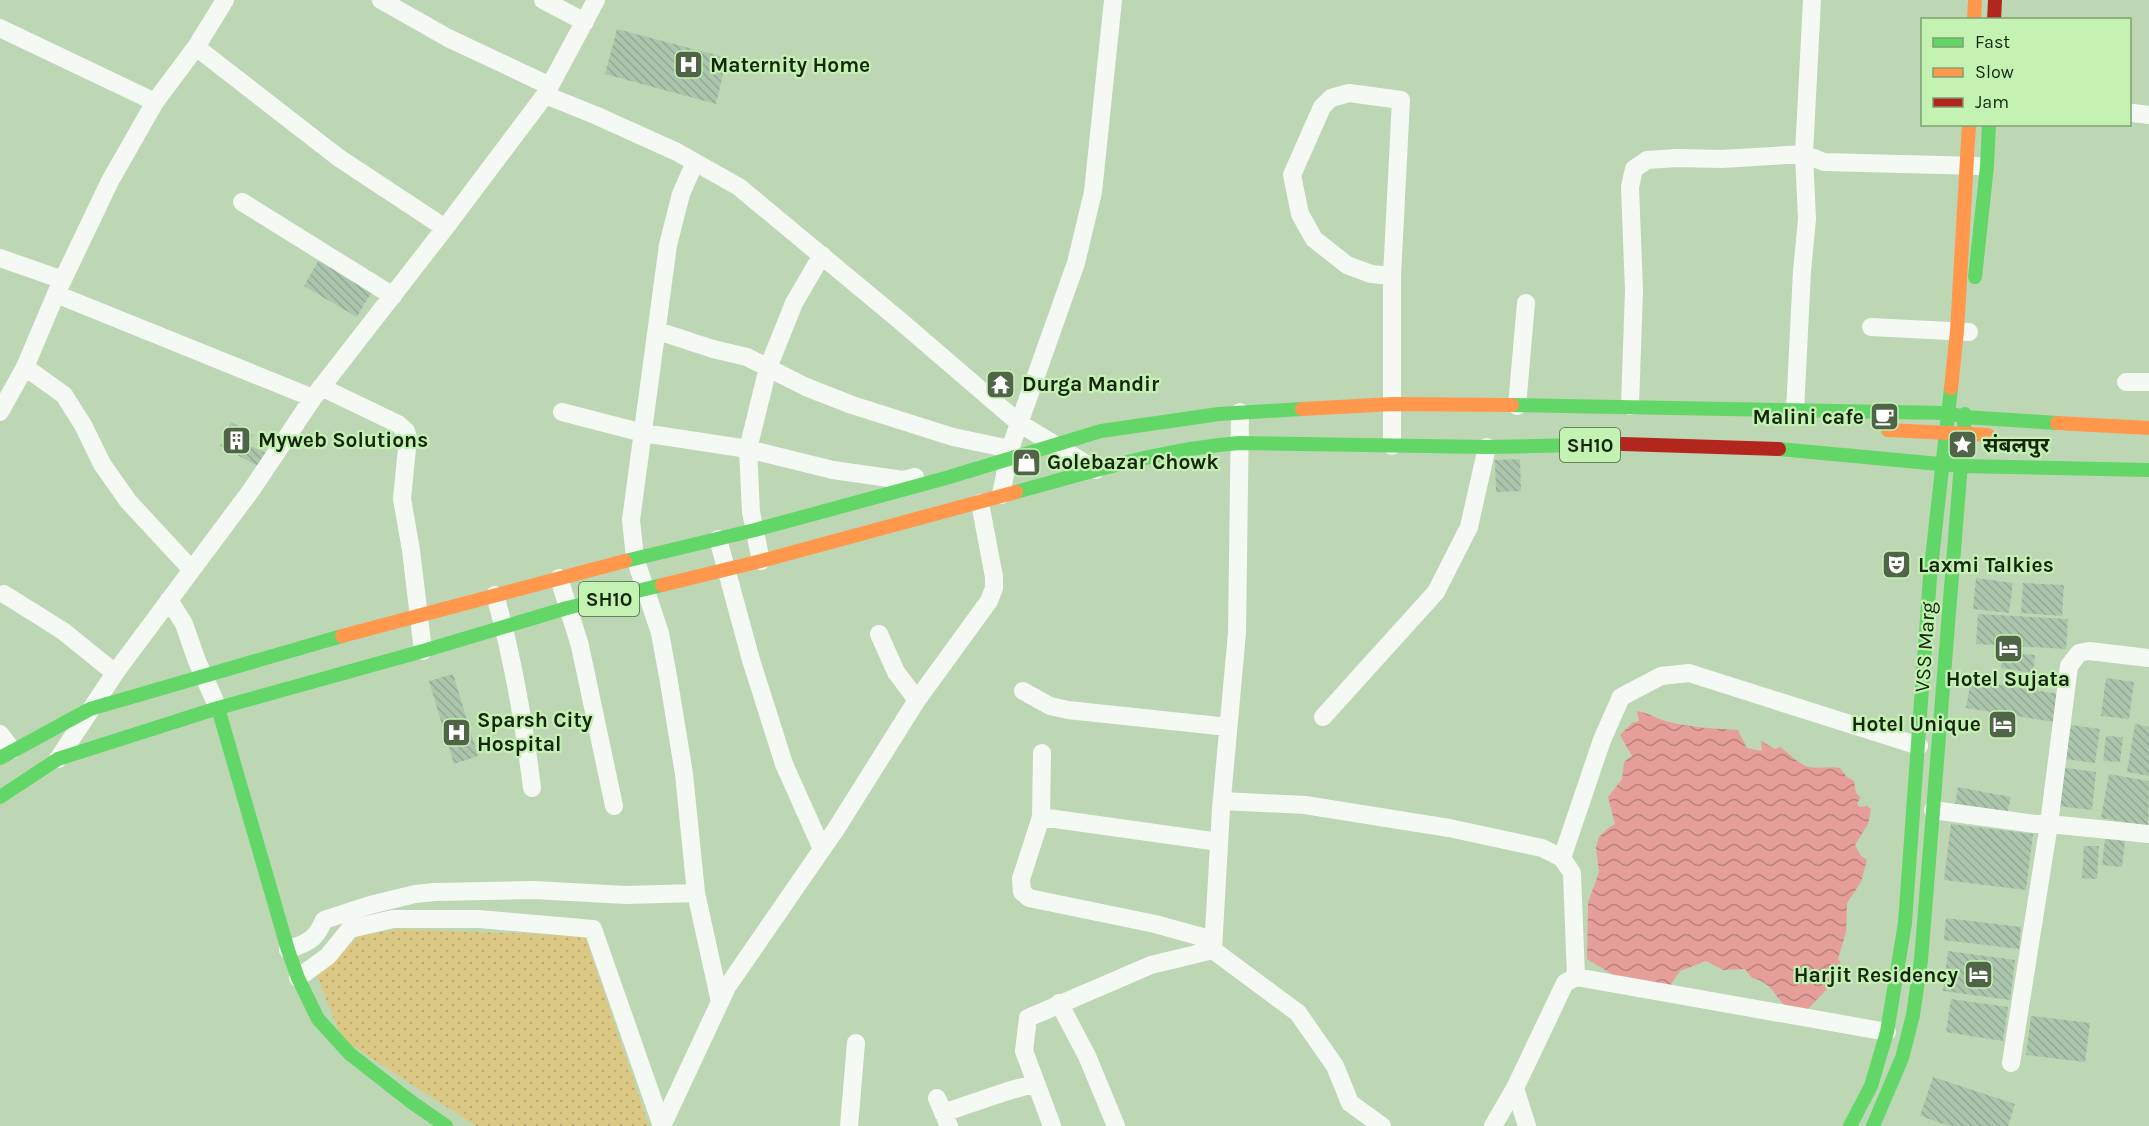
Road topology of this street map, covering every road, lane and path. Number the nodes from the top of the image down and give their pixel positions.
1 (225, 0) edge
2 (381, 0) edge
3 (543, 0) edge
4 (596, 0) edge
5 (1113, 0) edge
6 (1812, 0) edge
7 (1975, 0) edge
8 (1995, 0) edge
9 (1974, 18) edge
10 (1994, 18) edge
11 (585, 22) junction
12 (0, 28) edge
13 (196, 47) junction
14 (548, 91) junction
15 (155, 102) junction
16 (1969, 126) edge
17 (1989, 126) edge
18 (1804, 154) junction
19 (694, 162) junction
20 (1967, 166) junction
21 (1987, 166) junction
22 (242, 202) dead end
23 (445, 228) junction
24 (822, 255) junction
25 (0, 258) edge
26 (1392, 276) junction
27 (59, 287) junction
28 (393, 296) junction
29 (1526, 303) dead end
30 (1871, 327) dead end
31 (658, 331) junction
32 (1963, 331) junction
33 (1968, 353) dead end
34 (25, 367) junction
35 (768, 368) junction
36 (2126, 382) dead end
37 (2149, 382) edge
38 (317, 392) junction
39 (1966, 395) dead end
40 (1393, 404) junction
41 (1517, 406) junction
42 (1630, 406) junction
43 (1795, 411) junction
44 (0, 412) edge
45 (561, 412) dead end
46 (1240, 412) junction
47 (1948, 413) junction
48 (1965, 417) junction
49 (1406, 421) dead end
50 (1376, 422) dead end
51 (1019, 423) junction
52 (1255, 427) dead end
53 (2149, 428) edge
54 (1878, 430) dead end
55 (643, 433) junction
56 (2005, 436) dead end
57 (1239, 443) junction
58 (1053, 444) junction
59 (1392, 446) junction
60 (1487, 447) junction
61 (748, 449) junction
62 (1009, 454) junction
63 (1943, 466) junction
64 (1961, 466) junction
65 (1096, 470) junction
66 (2149, 470) edge
67 (946, 478) junction
68 (1000, 495) junction
69 (980, 503) junction
70 (956, 509) junction
71 (754, 530) junction
72 (718, 539) junction
73 (635, 558) junction
74 (761, 561) junction
75 (191, 569) junction
76 (726, 570) junction
77 (559, 578) junction
78 (646, 589) junction
79 (4, 594) dead end
80 (495, 595) junction
81 (169, 600) junction
82 (567, 608) junction
83 (419, 615) junction
84 (504, 627) junction
85 (879, 634) dead end
86 (423, 651) junction
87 (2149, 658) edge
88 (115, 672) junction
89 (203, 675) junction
90 (1023, 691) dead end
91 (917, 700) junction
92 (218, 708) junction
93 (122, 714) dead end
94 (95, 715) junction
95 (1323, 717) dead end
96 (1228, 726) junction
97 (0, 734) edge
98 (1919, 746) junction
99 (1042, 753) dead end
100 (6, 754) edge
101 (58, 759) junction
102 (0, 769) edge
103 (532, 788) dead end
104 (0, 797) edge
105 (1222, 801) junction
106 (614, 806) dead end
107 (1933, 810) junction
108 (1041, 817) junction
109 (2049, 824) junction
110 (2149, 834) edge
111 (1219, 842) junction
112 (822, 849) junction
113 (1562, 858) junction
114 (696, 894) junction
115 (1213, 945) junction
116 (288, 950) junction
117 (1576, 977) junction
118 (298, 978) junction
119 (720, 1002) junction
120 (1059, 1003) junction
121 (1887, 1032) junction
122 (856, 1043) dead end
123 (2011, 1063) dead end
124 (1036, 1083) junction
125 (1515, 1088) junction
126 (943, 1112) edge
127 (446, 1126) edge
128 (662, 1126) edge
129 (849, 1126) edge
130 (1052, 1126) edge
131 (1116, 1126) edge
132 (1382, 1126) edge
133 (1493, 1126) edge
134 (1527, 1126) edge
135 (1850, 1126) edge
136 (1873, 1126) edge

1 - 13 street
2 - 14 street
3 - 11 street
4 - 11 street
5 - 51 street
6 - 18 street
7 - 9 main road
8 - 10 main road
11 - 14 street
12 - 15 street
13 - 15 street
13 - 23 street
14 - 19 street
14 - 23 street
15 - 27 street
16 - 20 main road, VSS Marg
17 - 21 main road, VSS Marg
18 - 20 street
18 - 42 street
18 - 43 street
19 - 24 street
19 - 31 street
20 - 21 street
20 - 32 main road, VSS Marg
21 - 32 main road, VSS Marg
22 - 28 street
23 - 28 street
24 - 35 street
24 - 51 street
25 - 27 street
26 - 26 street
26 - 40 street
27 - 34 street
27 - 38 street
28 - 38 street
29 - 41 street
30 - 32 street
31 - 35 street
31 - 55 street
32 - 33 main road, VSS Marg
32 - 47 main road, VSS Marg
34 - 44 street
34 - 75 street
35 - 61 street
35 - 62 street
36 - 37 street
38 - 75 street
38 - 83 street
39 - 48 main road
40 - 41 main road
40 - 46 main road
40 - 59 street
41 - 42 main road
42 - 43 main road
43 - 47 main road
45 - 55 street
46 - 57 street
46 - 58 main road
47 - 48 main road
47 - 63 main road, VSS Marg
48 - 53 main road
48 - 64 main road
49 - 50 main road
51 - 58 street
51 - 62 street
52 - 93 main road
54 - 56 main road
55 - 61 street
55 - 73 street
57 - 59 main road, SH10
57 - 65 main road, SH10
57 - 96 street
58 - 62 main road
58 - 65 street
59 - 60 main road, SH10
60 - 63 main road, SH10
60 - 95 street
61 - 67 street
61 - 71 street
62 - 67 main road
62 - 68 street
63 - 64 main road, SH10
63 - 98 main road, VSS Marg
64 - 66 main road, SH10
64 - 107 main road
65 - 68 main road, SH10
67 - 70 street
67 - 71 main road
68 - 69 main road, SH10
69 - 70 main road, SH10
69 - 91 street
70 - 74 main road, SH10
71 - 72 main road
71 - 74 street
72 - 73 main road
72 - 76 street
73 - 77 main road
73 - 78 street
74 - 76 main road, SH10
75 - 81 street
76 - 78 main road, SH10
76 - 112 street
77 - 80 main road
77 - 82 street
78 - 82 main road, SH10
78 - 114 street
79 - 88 street
80 - 83 main road
80 - 84 street
81 - 88 street
81 - 89 street
82 - 84 main road, SH10
82 - 106 street
83 - 86 street
83 - 89 main road
84 - 86 main road, SH10
84 - 103 street
85 - 91 street
86 - 92 main road, SH10
87 - 109 street
88 - 94 street
89 - 92 street
89 - 94 main road
90 - 96 street
91 - 112 street
92 - 101 main road
92 - 116 main road
94 - 100 main road
94 - 101 street
94 - 102 main road
96 - 105 street
97 - 100 street
98 - 113 street
98 - 121 main road, VSS Marg
99 - 108 street
101 - 104 main road
105 - 111 street
105 - 113 street
107 - 109 street
107 - 136 main road
108 - 111 street
108 - 115 street
109 - 110 street
109 - 123 street
111 - 115 street
112 - 119 street
113 - 117 street
114 - 116 street
114 - 119 street
115 - 120 street
115 - 132 street
116 - 118 main road
117 - 121 street
117 - 125 street
118 - 127 main road
118 - 128 street
119 - 128 street
120 - 124 street
120 - 131 street
121 - 135 main road, VSS Marg
122 - 129 street
124 - 126 street
124 - 130 street
125 - 133 street
125 - 134 street

